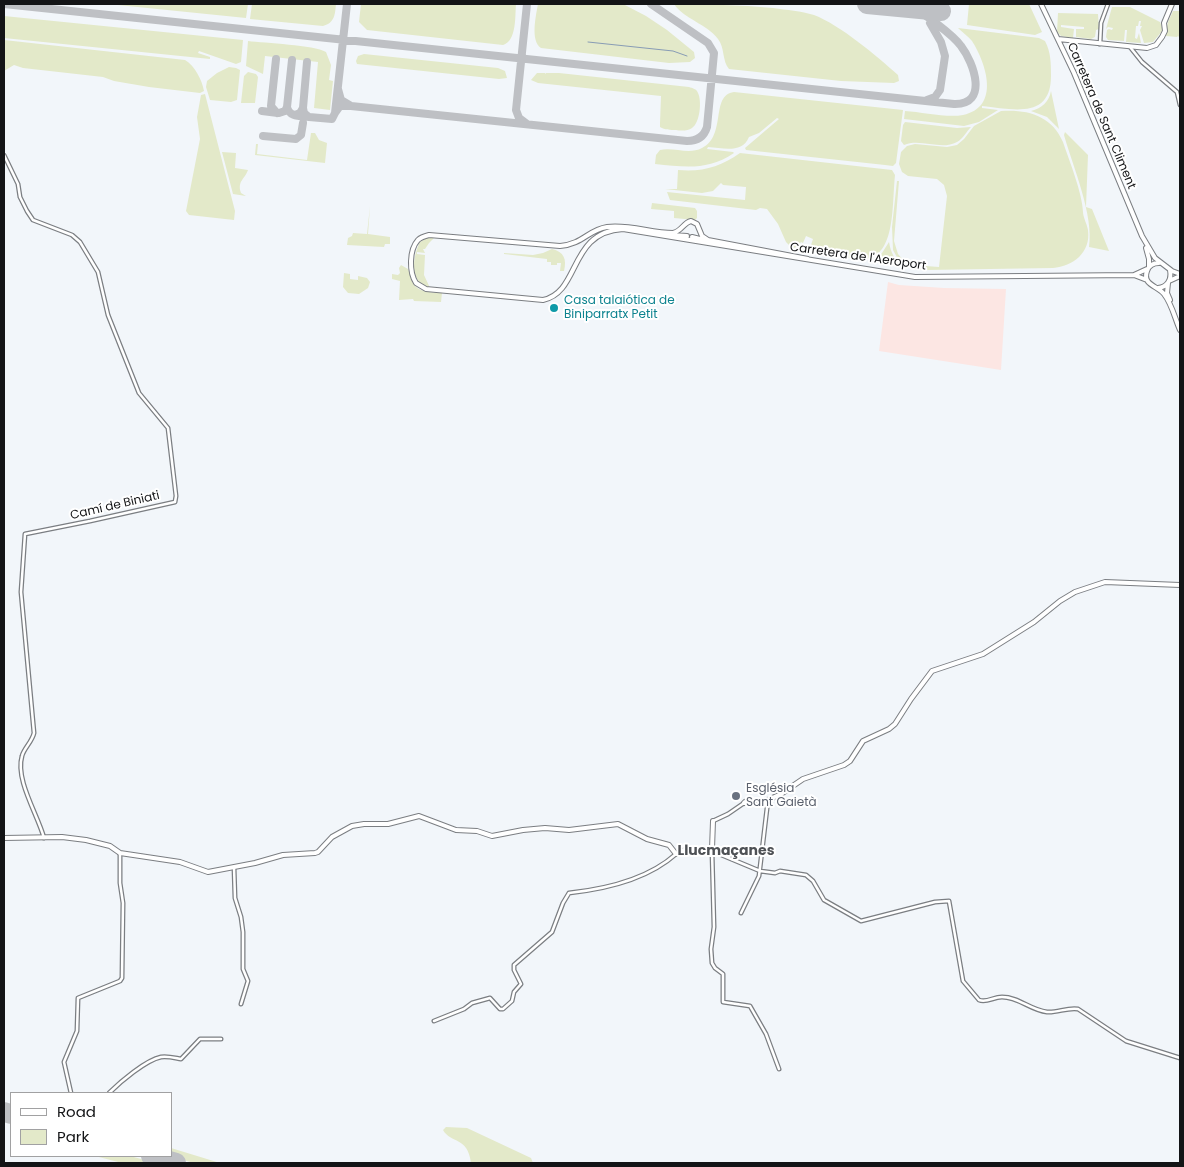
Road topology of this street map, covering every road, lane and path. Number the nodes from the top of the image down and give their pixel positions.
1 (1040, 4) edge
2 (1108, 4) edge
3 (1172, 4) edge
4 (1058, 39) junction
5 (1100, 44) junction
6 (1130, 47) junction
7 (1180, 105) edge
8 (4, 155) edge
9 (684, 226) junction
10 (699, 229) junction
11 (658, 234) junction
12 (690, 236) junction
13 (1142, 236) junction
14 (735, 248) junction
15 (808, 260) junction
16 (1162, 263) junction
17 (1148, 268) junction
18 (1169, 268) junction
19 (1134, 275) junction
20 (1180, 275) edge
21 (1147, 280) junction
22 (1169, 282) junction
23 (1156, 288) junction
24 (1180, 325) edge
25 (1180, 330) edge
26 (1180, 584) edge
27 (768, 800) junction
28 (713, 821) joint
29 (4, 838) edge
30 (44, 838) junction
31 (712, 850) junction
32 (120, 853) junction
33 (676, 854) junction
34 (234, 867) junction
35 (760, 871) junction
36 (741, 913) dead end
37 (241, 1004) dead end
38 (434, 1021) dead end
39 (221, 1039) dead end
40 (1180, 1058) edge
41 (779, 1069) dead end
42 (71, 1092) edge
43 (110, 1092) edge

1 - 4 main road, Carretera de Sant Climent
2 - 5 street
3 - 6 main road
4 - 5 main road
4 - 13 main road, Carretera de Sant Climent
5 - 6 main road
6 - 7 street
8 - 30 street, Camí de Biniati
9 - 10 main road
9 - 11 main road, Carretera de l'Aeroport
9 - 12 main road
10 - 12 main road
10 - 15 main road
11 - 12 main road
11 - 14 main road, Carretera de l'Aeroport
12 - 14 main road
13 - 16 main road
13 - 17 main road
14 - 15 main road, Carretera de l'Aeroport
15 - 19 main road, Carretera de l'Aeroport
16 - 17 main road
16 - 18 main road
17 - 19 main road, Carretera de l'Aeroport
17 - 21 main road
18 - 20 main road
18 - 22 main road
19 - 21 main road, Carretera de l'Aeroport
20 - 22 main road
21 - 23 main road
22 - 23 main road
22 - 24 main road
23 - 25 main road
26 - 27 main road
27 - 28 street
27 - 35 street
28 - 31 main road
29 - 30 main road
30 - 32 main road
31 - 33 main road
31 - 35 street
31 - 41 street
32 - 34 main road
32 - 42 street
33 - 34 main road
33 - 38 street
34 - 37 street
35 - 36 street
35 - 40 street
39 - 43 street

